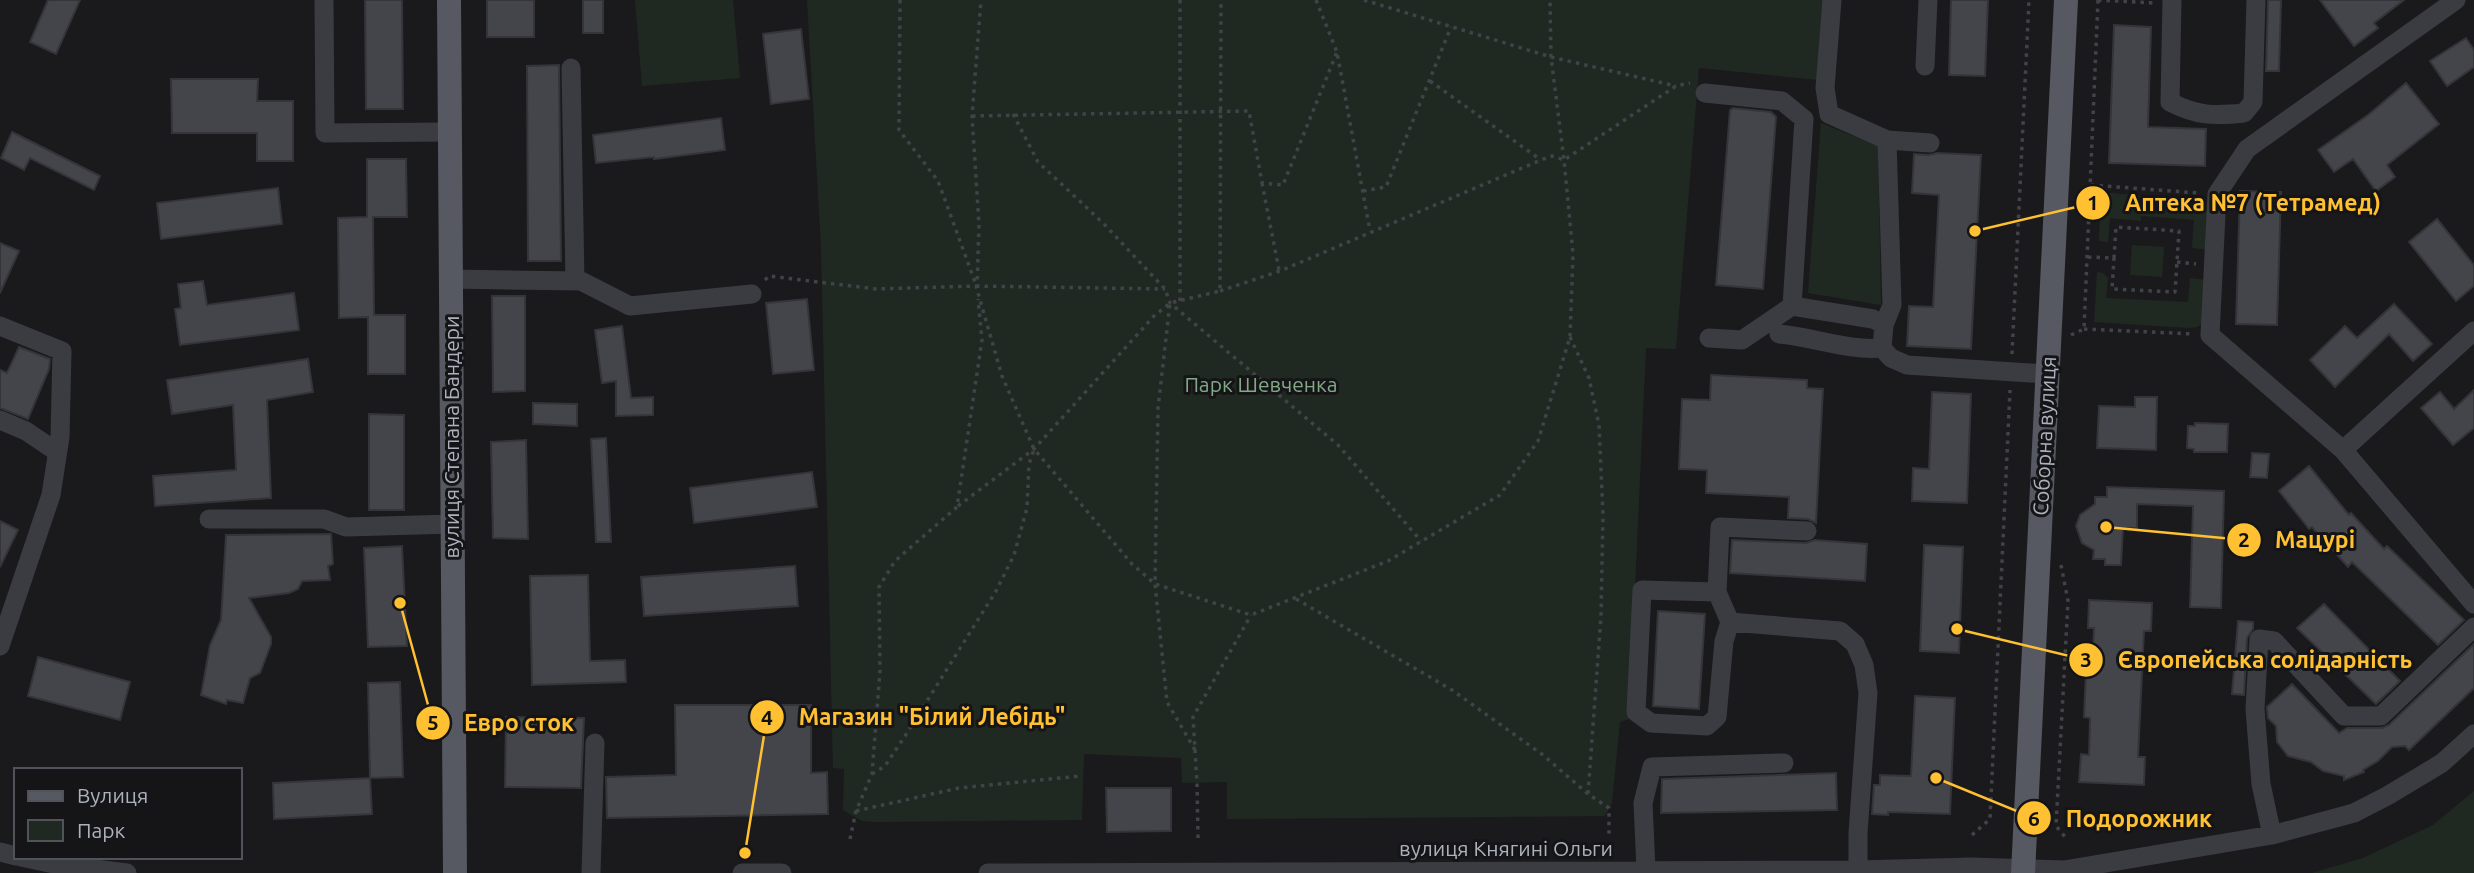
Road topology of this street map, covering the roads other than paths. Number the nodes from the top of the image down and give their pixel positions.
1 (324, 0) edge
2 (449, 0) edge
3 (1832, 0) edge
4 (1928, 0) edge
5 (2066, 0) edge
6 (2256, 0) edge
7 (2456, 0) edge
8 (2172, 2) edge
9 (1925, 66) dead end
10 (571, 68) dead end
11 (1705, 93) dead end
12 (1829, 114) junction
13 (1804, 119) junction
14 (449, 132) junction
15 (1886, 140) junction
16 (1930, 143) dead end
17 (450, 279) junction
18 (575, 281) junction
19 (752, 293) road end
20 (1792, 306) junction
21 (1884, 325) junction
22 (0, 326) edge
23 (2474, 331) edge
24 (1779, 334) dead end
25 (1709, 338) dead end
26 (1882, 348) junction
27 (2047, 374) junction
28 (0, 420) edge
29 (2343, 450) junction
30 (57, 452) junction
31 (209, 519) dead end
32 (452, 524) junction
33 (1807, 531) dead end
34 (1717, 592) junction
35 (2474, 604) edge
36 (1730, 622) junction
37 (2474, 628) edge
38 (0, 646) edge
39 (2474, 734) edge
40 (596, 743) dead end
41 (1784, 763) dead end
42 (2272, 835) junction
43 (28, 859) edge
44 (1646, 870) junction
45 (1858, 870) junction
46 (2023, 871) edge
47 (1329, 872) edge
48 (127, 873) edge
49 (446, 873) edge
50 (455, 873) edge
51 (591, 873) edge
52 (742, 873) edge
53 (782, 873) edge
54 (988, 873) edge
55 (1139, 873) edge

1 - 14 street
2 - 14 main road, вулиця Степана Бандери
3 - 12 street
4 - 9 street
5 - 27 main road, Соборна вулиця
6 - 8 street
7 - 29 street
10 - 18 street
11 - 13 street
12 - 13 street
12 - 15 street
13 - 20 street
14 - 17 main road, вулиця Степана Бандери
15 - 16 street
15 - 21 street
17 - 18 street
17 - 32 main road, вулиця Степана Бандери
18 - 19 street
20 - 21 street
20 - 25 street
21 - 26 street
22 - 30 street
23 - 29 street
24 - 26 street
26 - 27 street
27 - 46 main road, Соборна вулиця
28 - 30 street
29 - 35 street
30 - 38 street
31 - 32 street
32 - 50 main road, вулиця Степана Бандери
33 - 34 street
34 - 36 street
34 - 36 street
36 - 45 street
37 - 42 street
39 - 42 street, вулиця Княгині Ольги
40 - 51 street
41 - 44 street
42 - 46 street, вулиця Княгині Ольги
43 - 48 street
44 - 45 street, вулиця Княгині Ольги
44 - 47 street, вулиця Княгині Ольги
45 - 46 street, вулиця Княгині Ольги
47 - 55 street, вулиця Княгині Ольги
49 - 50 street
52 - 53 street
54 - 55 street, вулиця Княгині Ольги

